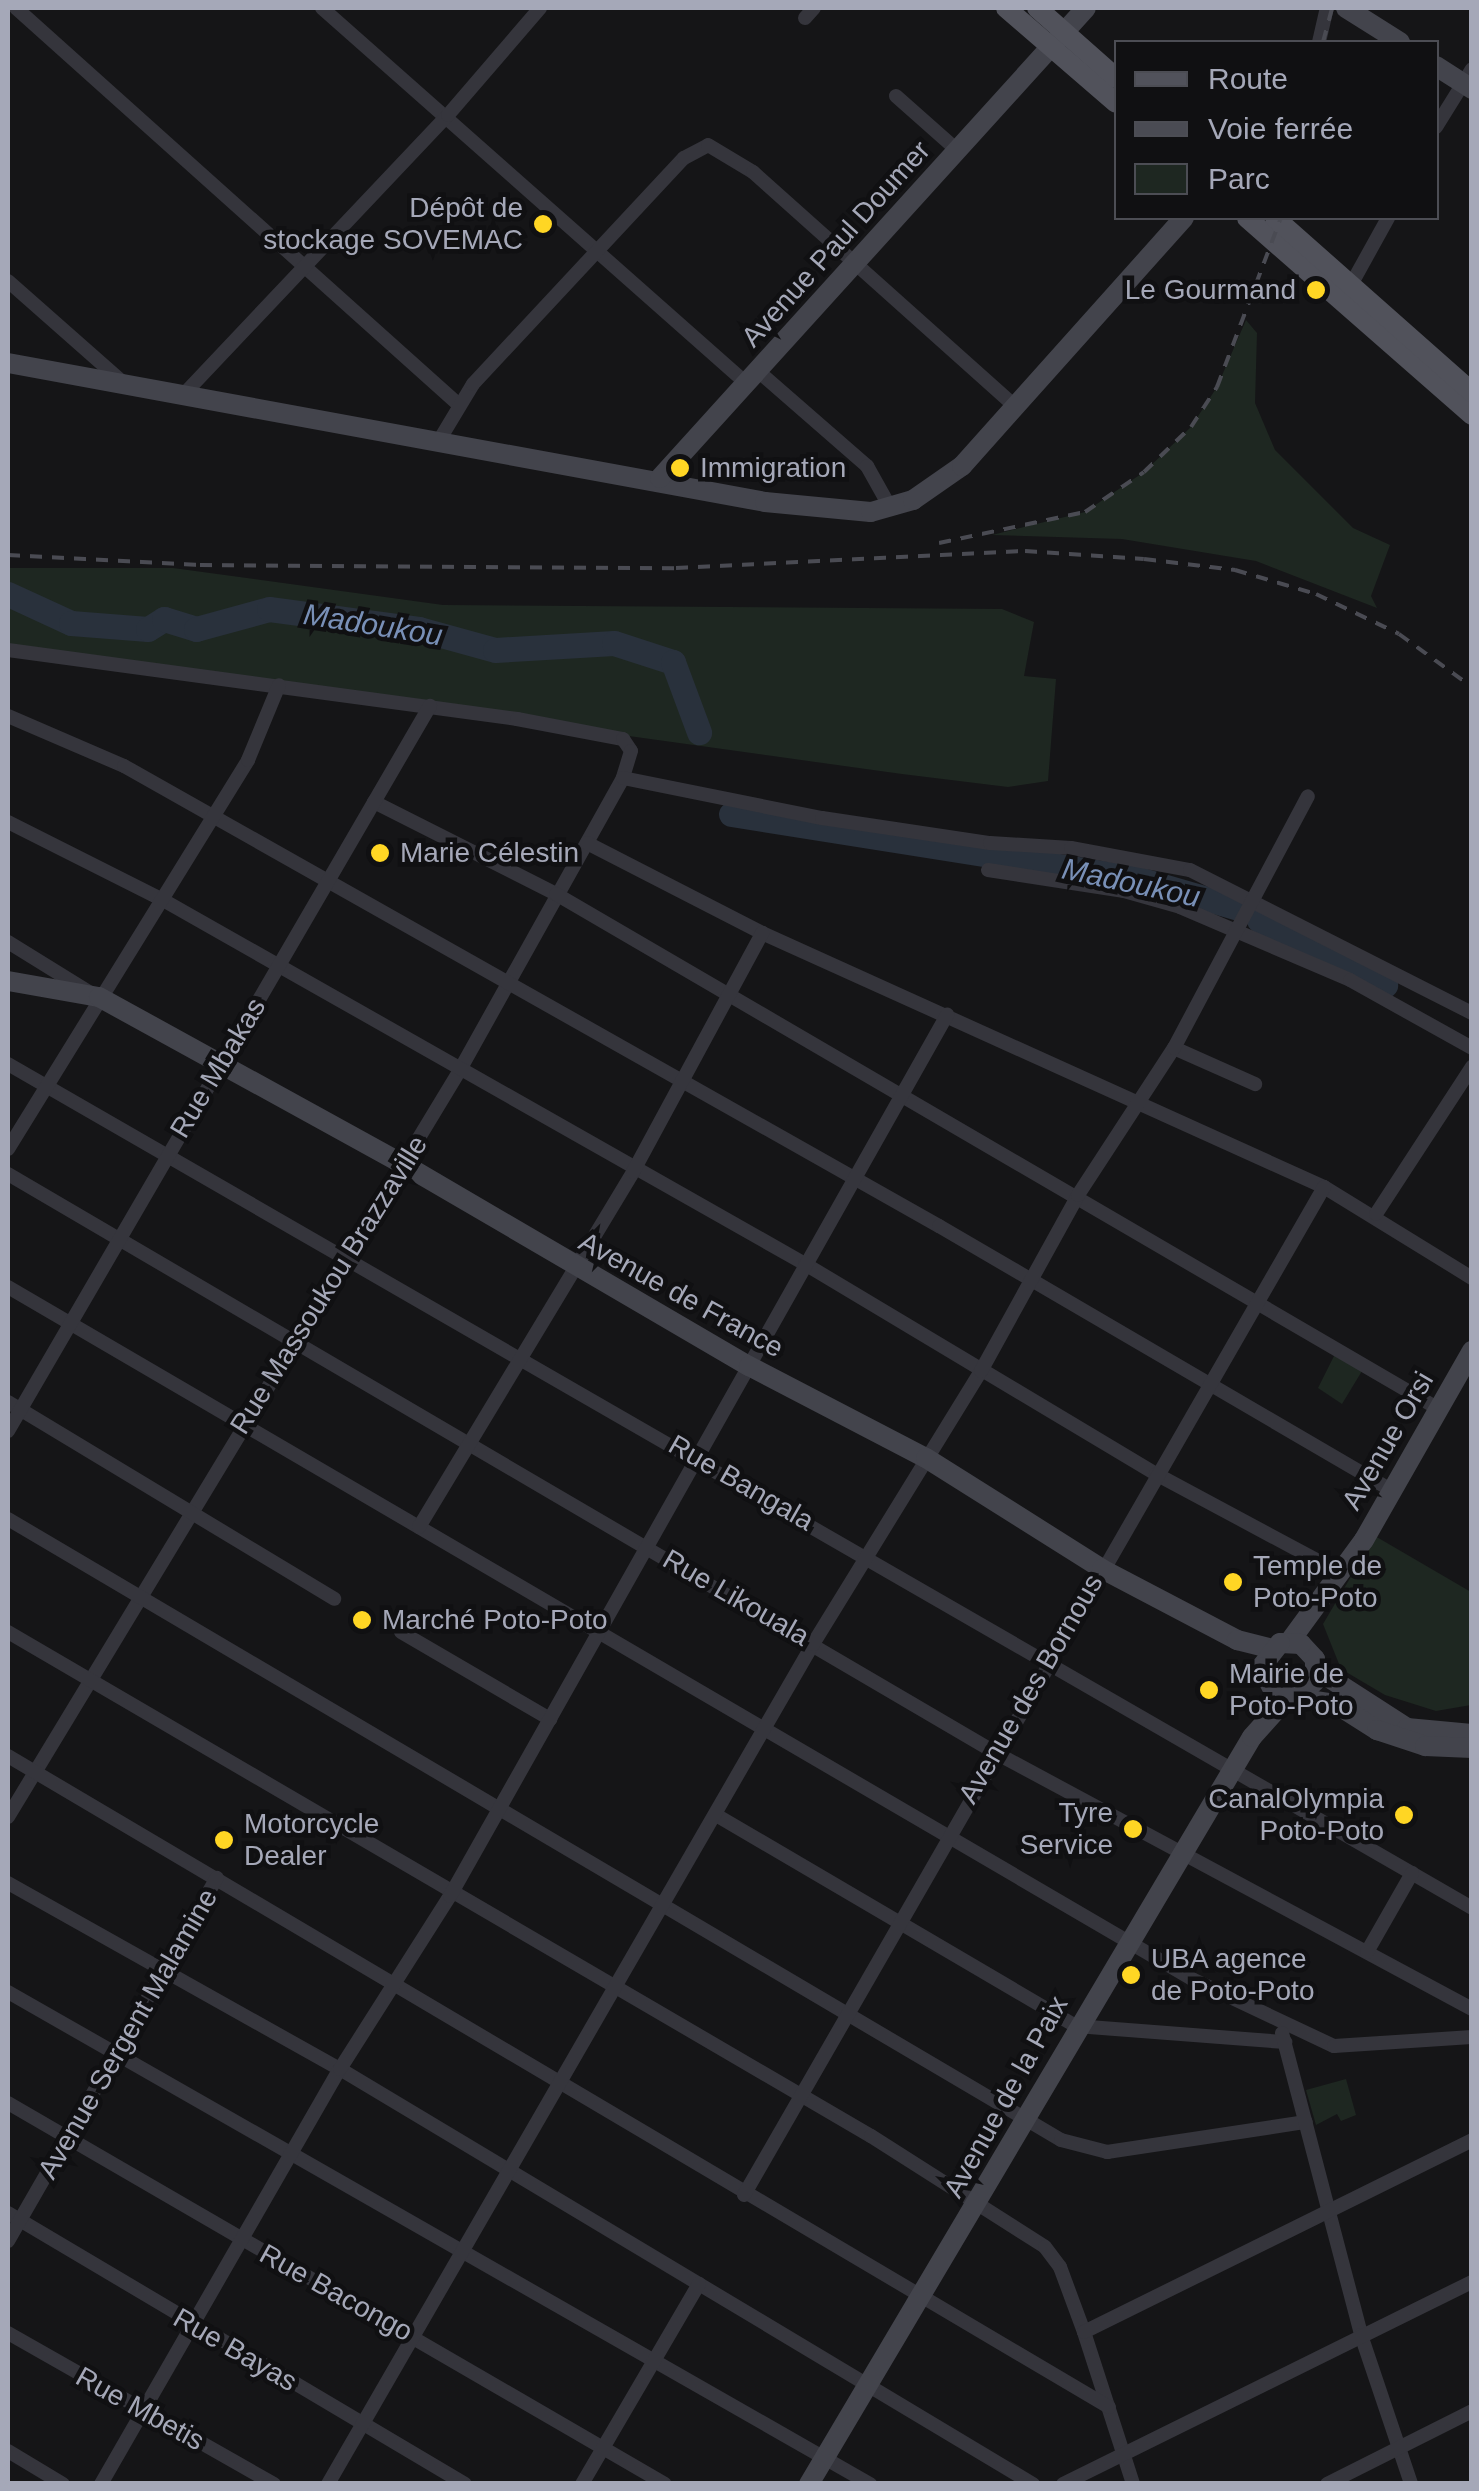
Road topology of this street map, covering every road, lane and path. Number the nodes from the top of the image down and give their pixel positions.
1 (16, 8) edge
2 (322, 8) edge
3 (540, 8) edge
4 (1006, 8) edge
5 (1037, 8) edge
6 (1086, 8) edge
7 (1327, 8) edge
8 (1350, 9) edge
9 (1059, 39) junction
10 (1319, 40) edge
11 (1397, 40) edge
12 (1439, 67) edge
13 (1114, 77) edge
14 (1469, 81) edge
15 (896, 96) dead end
16 (1114, 102) edge
17 (448, 115) junction
18 (1439, 123) edge
19 (958, 150) junction
20 (1182, 220) edge
21 (1387, 220) edge
22 (1273, 224) edge
23 (598, 248) junction
24 (858, 263) junction
25 (308, 266) junction
26 (8, 281) edge
27 (1346, 293) junction
28 (8, 363) edge
29 (752, 377) junction
30 (126, 384) junction
31 (1472, 392) edge
32 (185, 394) junction
33 (458, 404) junction
34 (1018, 408) junction
35 (1472, 416) edge
36 (440, 438) junction
37 (660, 478) junction
38 (892, 508) junction
39 (8, 650) edge
40 (279, 685) junction
41 (430, 706) junction
42 (8, 716) edge
43 (623, 778) junction
44 (1308, 796) dead end
45 (374, 802) junction
46 (213, 817) junction
47 (8, 822) edge
48 (587, 842) junction
49 (988, 870) dead end
50 (326, 884) junction
51 (556, 894) junction
52 (1254, 899) junction
53 (164, 900) junction
54 (762, 933) junction
55 (1240, 934) junction
56 (8, 942) edge
57 (278, 970) junction
58 (8, 981) edge
59 (508, 982) junction
60 (728, 996) junction
61 (98, 998) junction
62 (1472, 1014) edge
63 (947, 1015) junction
64 (1174, 1048) junction
65 (1472, 1048) edge
66 (8, 1064) edge
67 (221, 1065) junction
68 (1472, 1066) edge
69 (460, 1070) junction
70 (683, 1082) junction
71 (45, 1084) junction
72 (1255, 1084) dead end
73 (903, 1098) junction
74 (1139, 1103) junction
75 (8, 1149) edge
76 (167, 1154) junction
77 (404, 1164) junction
78 (632, 1172) junction
79 (8, 1174) edge
80 (854, 1180) junction
81 (1324, 1187) junction
82 (1078, 1196) junction
83 (1376, 1214) junction
84 (121, 1240) junction
85 (346, 1258) junction
86 (805, 1264) junction
87 (577, 1268) junction
88 (1472, 1278) edge
89 (1029, 1281) junction
90 (8, 1287) edge
91 (1256, 1306) junction
92 (70, 1325) junction
93 (296, 1339) junction
94 (1472, 1351) edge
95 (522, 1358) junction
96 (749, 1366) junction
97 (981, 1371) junction
98 (1205, 1386) junction
99 (14, 1405) edge
100 (1438, 1408) junction
101 (243, 1424) junction
102 (8, 1431) edge
103 (470, 1445) junction
104 (698, 1457) junction
105 (926, 1458) junction
106 (1156, 1474) junction
107 (1391, 1490) junction
108 (191, 1512) junction
109 (8, 1519) edge
110 (419, 1527) junction
111 (646, 1546) junction
112 (867, 1558) junction
113 (1102, 1569) junction
114 (1341, 1573) junction
115 (136, 1598) junction
116 (334, 1598) dead end
117 (8, 1632) edge
118 (401, 1632) dead end
119 (600, 1634) junction
120 (814, 1644) junction
121 (1285, 1659) junction
122 (1049, 1666) junction
123 (91, 1679) junction
124 (1292, 1697) junction
125 (550, 1719) junction
126 (763, 1732) junction
127 (1472, 1734) edge
128 (1252, 1736) junction
129 (1472, 1748) edge
130 (996, 1754) junction
131 (8, 1756) edge
132 (1232, 1770) junction
133 (35, 1771) junction
134 (497, 1805) junction
135 (716, 1815) junction
136 (8, 1817) edge
137 (945, 1836) junction
138 (1179, 1857) junction
139 (1412, 1873) junction
140 (216, 1878) junction
141 (8, 1883) edge
142 (450, 1896) junction
143 (664, 1902) junction
144 (1472, 1908) edge
145 (898, 1924) junction
146 (1129, 1942) junction
147 (1367, 1952) junction
148 (166, 1972) junction
149 (396, 1982) junction
150 (617, 1989) junction
151 (8, 1992) edge
152 (1472, 2009) edge
153 (846, 2010) junction
154 (1279, 2023) junction
155 (1076, 2026) junction
156 (1472, 2038) edge
157 (1285, 2042) junction
158 (118, 2054) junction
159 (340, 2069) junction
160 (560, 2079) junction
161 (800, 2099) junction
162 (8, 2103) edge
163 (1024, 2114) junction
164 (1306, 2122) junction
165 (70, 2138) junction
166 (1472, 2140) edge
167 (291, 2155) junction
168 (512, 2170) junction
169 (744, 2195) junction
170 (980, 2204) junction
171 (1330, 2212) junction
172 (14, 2217) edge
173 (242, 2240) junction
174 (8, 2241) edge
175 (462, 2250) junction
176 (1472, 2282) edge
177 (700, 2284) junction
178 (919, 2292) junction
179 (192, 2326) junction
180 (1084, 2332) junction
181 (8, 2334) edge
182 (1361, 2335) junction
183 (416, 2338) junction
184 (652, 2362) junction
185 (869, 2384) junction
186 (1109, 2407) junction
187 (142, 2411) junction
188 (1472, 2411) edge
189 (363, 2424) junction
190 (1398, 2446) junction
191 (601, 2448) junction
192 (8, 2451) edge
193 (1124, 2452) junction
194 (823, 2458) junction
195 (63, 2484) edge
196 (102, 2484) edge
197 (274, 2484) edge
198 (328, 2484) edge
199 (464, 2484) edge
200 (582, 2484) edge
201 (664, 2484) edge
202 (809, 2484) edge
203 (870, 2484) edge
204 (1033, 2484) edge
205 (1063, 2484) edge
206 (1133, 2484) edge
207 (1327, 2484) edge
208 (1411, 2484) edge

1 - 25 street
2 - 17 street
3 - 17 street
4 - 9 main road
5 - 9 main road
6 - 9 main road, Avenue Paul Doumer
7 - 10 street
8 - 11 main road
9 - 13 main road
9 - 16 main road
9 - 19 main road, Avenue Paul Doumer
12 - 14 main road
14 - 18 street
15 - 19 street
17 - 23 street
17 - 25 street
19 - 24 main road, Avenue Paul Doumer
20 - 34 main road
21 - 27 street
22 - 27 main road
23 - 24 street
23 - 29 street
23 - 33 street
24 - 29 main road, Avenue Paul Doumer
24 - 34 street
25 - 32 street
25 - 33 street
26 - 30 street
27 - 31 main road
27 - 35 main road
28 - 30 main road
29 - 37 main road, Avenue Paul Doumer
29 - 38 street
30 - 32 main road
32 - 36 main road
33 - 36 street
34 - 38 main road
36 - 37 main road
37 - 38 main road
39 - 40 street
40 - 41 street
40 - 46 street
41 - 43 street, Rue Massoukou Brazzaville
41 - 45 street, Rue Mbakas
42 - 46 street
43 - 48 street, Rue Massoukou Brazzaville
43 - 52 street
44 - 52 street
45 - 50 street, Rue Mbakas
45 - 51 street
46 - 50 street
46 - 53 street
47 - 53 street
48 - 51 street, Rue Massoukou Brazzaville
48 - 54 street
49 - 55 street
50 - 57 street, Rue Mbakas
50 - 59 street
51 - 59 street, Rue Massoukou Brazzaville
51 - 60 street
52 - 55 street
52 - 62 street
53 - 57 street
53 - 61 street
54 - 60 street
54 - 63 street
55 - 64 street
55 - 65 street
56 - 61 street
57 - 67 street, Rue Mbakas
57 - 69 street
58 - 61 main road, Avenue de France
59 - 69 street, Rue Massoukou Brazzaville
59 - 70 street
60 - 70 street
60 - 73 street
61 - 67 main road, Avenue de France
61 - 71 street
63 - 73 street
63 - 74 street
64 - 72 street
64 - 74 street
66 - 71 street, Rue Bangala
67 - 76 street, Rue Mbakas
67 - 77 main road, Avenue de France
68 - 83 street
69 - 77 street, Rue Massoukou Brazzaville
69 - 78 street
70 - 78 street
70 - 80 street
71 - 75 street
71 - 76 street, Rue Bangala
73 - 80 street
73 - 82 street
74 - 81 street
74 - 82 street
76 - 84 street, Rue Mbakas
76 - 85 street, Rue Bangala
77 - 85 street, Rue Massoukou Brazzaville
77 - 87 main road, Avenue de France
78 - 86 street
78 - 87 street
79 - 84 street, Rue Likouala
80 - 86 street
80 - 89 street
81 - 83 street
81 - 91 street, Avenue des Bornous
82 - 89 street
82 - 91 street
83 - 88 street
84 - 92 street, Rue Mbakas
84 - 93 street, Rue Likouala
85 - 93 street, Rue Massoukou Brazzaville
85 - 95 street, Rue Bangala
86 - 96 street
86 - 97 street
87 - 95 street
87 - 96 main road, Avenue de France
89 - 97 street
89 - 98 street
90 - 92 street
91 - 98 street, Avenue des Bornous
91 - 100 street
92 - 99 street, Rue Mbakas
92 - 101 street
93 - 101 street, Rue Massoukou Brazzaville
93 - 103 street, Rue Likouala
94 - 100 main road, Avenue Orsi
95 - 103 street
95 - 104 street, Rue Bangala
96 - 104 street
96 - 105 main road, Avenue de France
97 - 105 street
97 - 106 street
98 - 106 street, Avenue des Bornous
98 - 107 street
99 - 102 street, Rue Mbakas
99 - 108 street
100 - 107 main road, Avenue Orsi
101 - 108 street, Rue Massoukou Brazzaville
101 - 110 street
103 - 110 street
103 - 111 street, Rue Likouala
104 - 111 street
104 - 112 street, Rue Bangala
105 - 112 street
105 - 113 main road, Avenue de France
106 - 113 street, Avenue des Bornous
106 - 114 street
107 - 114 main road, Avenue Orsi
108 - 115 street, Rue Massoukou Brazzaville
108 - 116 street
109 - 115 street
110 - 119 street
111 - 119 street
111 - 120 street, Rue Likouala
112 - 120 street
112 - 122 street, Rue Bangala
113 - 121 main road, Avenue de France
113 - 122 street, Avenue des Bornous
114 - 121 main road, Avenue Orsi
115 - 123 street, Rue Massoukou Brazzaville
115 - 134 street
117 - 123 street
118 - 125 street
119 - 125 street
119 - 126 street
120 - 126 street
120 - 130 street, Rue Likouala
121 - 124 main road
121 - 124 main road
121 - 127 main road
121 - 128 main road
122 - 130 street, Avenue des Bornous
122 - 132 street, Rue Bangala
123 - 133 street, Rue Massoukou Brazzaville
123 - 142 street
124 - 128 main road
124 - 129 main road
125 - 134 street
126 - 135 street
126 - 137 street
128 - 132 main road, Avenue de la Paix
130 - 137 street, Avenue des Bornous
130 - 138 street, Rue Likouala
131 - 133 street
132 - 138 main road, Avenue de la Paix
132 - 139 street, Rue Bangala
133 - 136 street, Rue Massoukou Brazzaville
133 - 140 street
134 - 142 street
134 - 143 street
135 - 143 street
135 - 145 street
137 - 145 street, Avenue des Bornous
137 - 146 street
138 - 146 main road, Avenue de la Paix
138 - 147 street, Rue Likouala
139 - 144 street, Rue Bangala
139 - 147 street
140 - 148 street, Avenue Sergent Malamine
140 - 149 street
141 - 148 street
142 - 149 street
142 - 150 street
143 - 150 street
143 - 153 street
145 - 153 street, Avenue des Bornous
145 - 155 street
146 - 154 street
146 - 155 main road, Avenue de la Paix
147 - 152 street, Rue Likouala
148 - 158 street, Avenue Sergent Malamine
148 - 159 street
149 - 159 street
149 - 160 street
150 - 160 street
150 - 161 street
151 - 158 street
153 - 161 street, Avenue des Bornous
153 - 163 street
154 - 156 street
154 - 157 street
155 - 157 street
155 - 163 main road, Avenue de la Paix
157 - 164 street
158 - 165 street, Avenue Sergent Malamine
158 - 167 street
159 - 167 street
159 - 168 street
160 - 168 street
160 - 169 street
161 - 169 street, Avenue des Bornous
161 - 170 street
162 - 165 street, Rue Bacongo
163 - 164 street
163 - 170 main road, Avenue de la Paix
164 - 171 street
165 - 172 street, Avenue Sergent Malamine
165 - 173 street, Rue Bacongo
166 - 171 street
167 - 173 street
167 - 175 street
168 - 175 street
168 - 177 street
169 - 178 street
170 - 178 main road, Avenue de la Paix
170 - 180 street
171 - 180 street
171 - 182 street
172 - 174 street, Avenue Sergent Malamine
172 - 179 street, Rue Bayas
173 - 179 street
173 - 183 street, Rue Bacongo
175 - 183 street
175 - 184 street
176 - 182 street
177 - 184 street
177 - 185 street
178 - 185 main road, Avenue de la Paix
178 - 186 street
179 - 187 street
179 - 189 street, Rue Bayas
180 - 186 street
181 - 187 street, Rue Mbetis
182 - 190 street
182 - 193 street
183 - 189 street
183 - 191 street, Rue Bacongo
184 - 191 street
184 - 194 street
185 - 194 main road, Avenue de la Paix
185 - 204 street
186 - 193 street
187 - 196 street
187 - 197 street, Rue Mbetis
188 - 190 street
189 - 198 street
189 - 199 street, Rue Bayas
190 - 207 street
190 - 208 street
191 - 200 street
191 - 201 street, Rue Bacongo
192 - 195 street
193 - 205 street
193 - 206 street
194 - 202 main road, Avenue de la Paix
194 - 203 street

